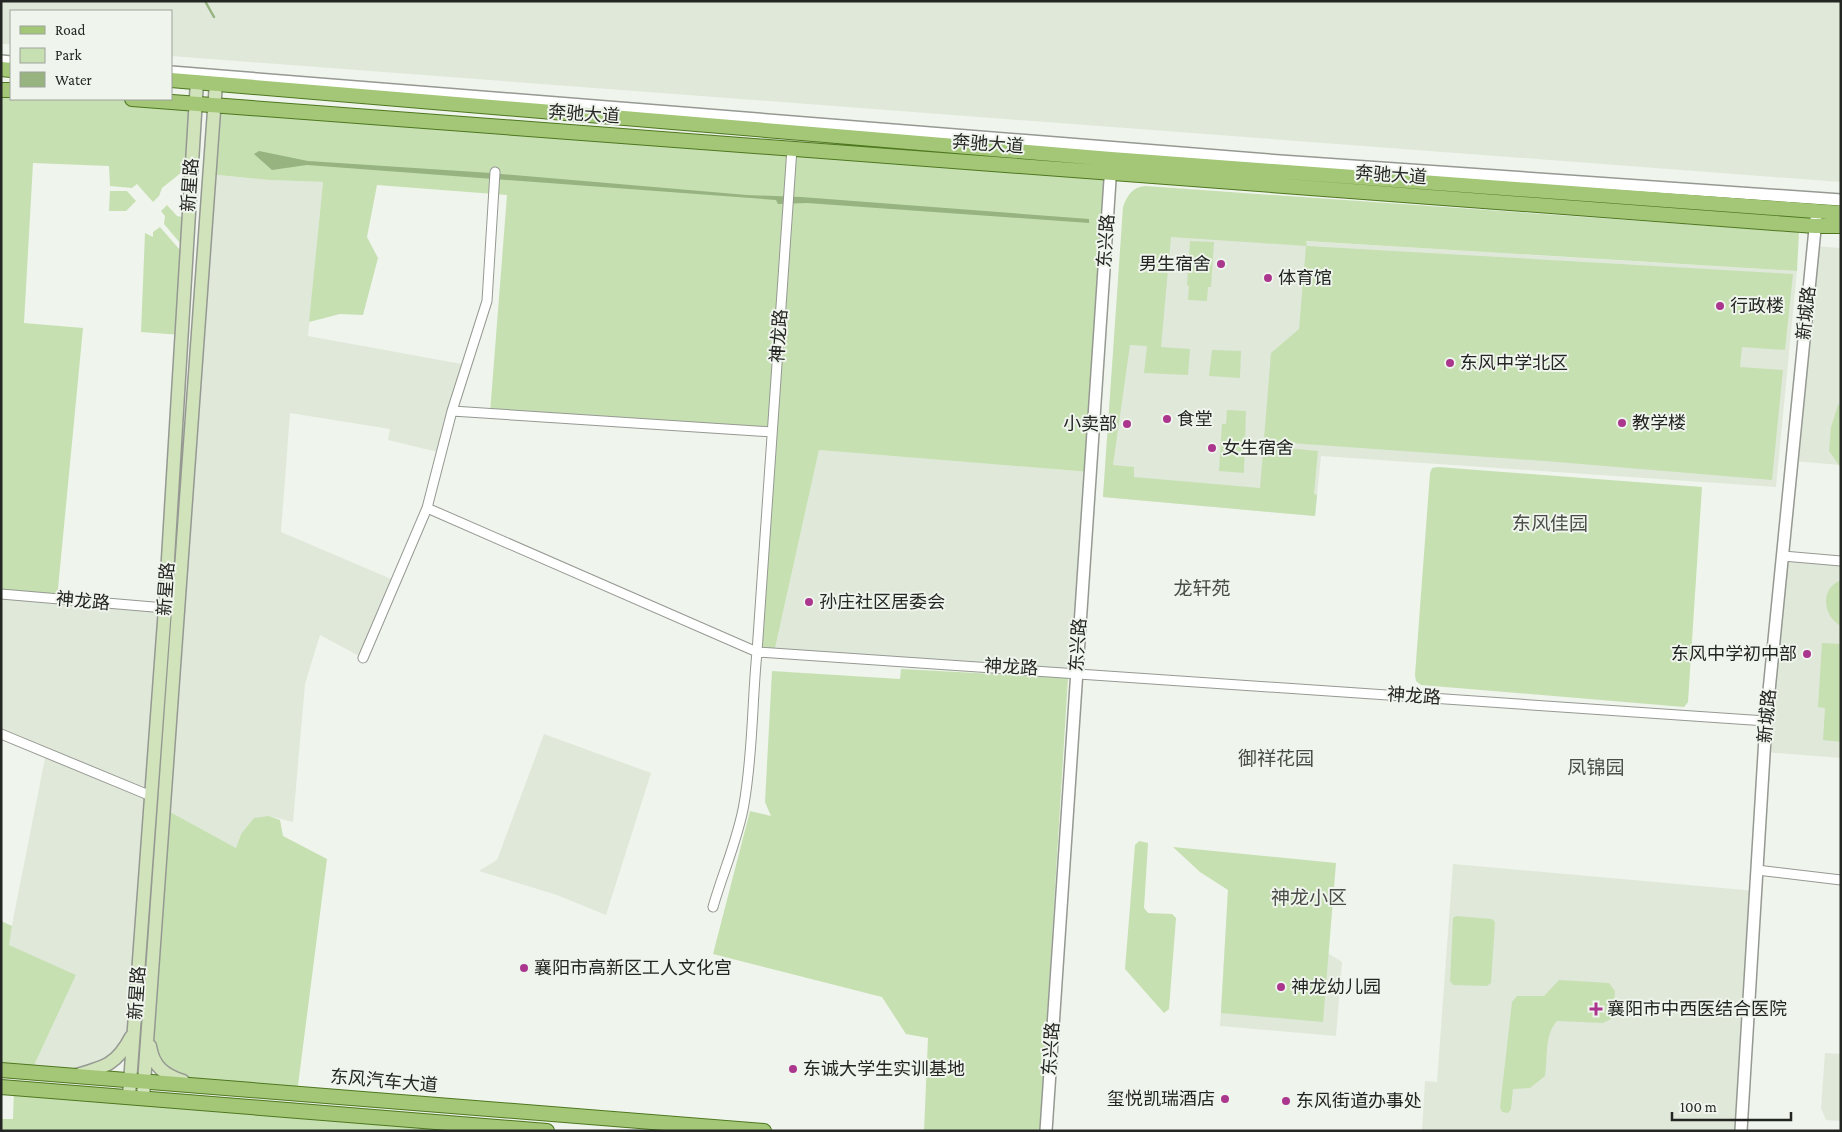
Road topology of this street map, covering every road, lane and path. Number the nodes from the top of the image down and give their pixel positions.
1 (172, 72) edge
2 (172, 80) edge
3 (197, 81) junction
4 (224, 81) junction
5 (148, 100) edge
6 (195, 103) junction
7 (213, 105) junction
8 (792, 148) junction
9 (1204, 161) junction
10 (1111, 166) junction
11 (495, 172) dead end
12 (1841, 200) edge
13 (1774, 202) junction
14 (1841, 213) edge
15 (1816, 219) junction
16 (1841, 226) edge
17 (452, 411) junction
18 (772, 432) junction
19 (427, 508) junction
20 (1783, 556) junction
21 (1841, 561) edge
22 (1, 594) edge
23 (165, 608) junction
24 (757, 652) junction
25 (363, 658) dead end
26 (1077, 671) junction
27 (1766, 721) junction
28 (1, 734) edge
29 (151, 796) junction
30 (1757, 870) junction
31 (1841, 880) edge
32 (712, 906) dead end
33 (134, 1033) junction
34 (147, 1034) junction
35 (1, 1070) edge
36 (76, 1075) junction
37 (137, 1080) junction
38 (192, 1084) junction
39 (1, 1087) edge
40 (136, 1097) junction
41 (546, 1131) edge
42 (764, 1131) edge
43 (1046, 1131) edge
44 (1741, 1131) edge

1 - 4 street
2 - 3 main road, 奔驰大道
3 - 4 main road, 奔驰大道
3 - 6 main road, 新星路
4 - 7 main road, 新星路
4 - 9 street
4 - 10 main road, 奔驰大道
5 - 6 main road, 奔驰大道
6 - 7 main road, 奔驰大道
6 - 23 main road, 新星路
7 - 8 main road, 奔驰大道
7 - 34 main road, 新星路
8 - 10 main road, 奔驰大道
8 - 18 street, 神龙路
9 - 10 main road, 奔驰大道
9 - 13 main road, 奔驰大道
10 - 15 main road, 奔驰大道
10 - 26 street, 东兴路
11 - 17 street
12 - 13 street
13 - 15 main road, 奔驰大道
14 - 15 main road, 奔驰大道
15 - 16 main road, 奔驰大道
15 - 20 street, 新城路
17 - 18 street
17 - 19 street
18 - 24 street, 神龙路
19 - 24 street
19 - 25 street
20 - 21 street
20 - 27 street, 新城路
22 - 23 street, 神龙路
23 - 29 main road, 新星路
24 - 26 street, 神龙路
24 - 32 street
26 - 27 street, 神龙路
26 - 43 street, 东兴路
27 - 30 street, 新城路
28 - 29 street
29 - 33 main road, 新星路
30 - 31 street
30 - 44 street, 新城路
33 - 36 main road
33 - 37 main road, 新星路
34 - 37 main road, 新星路
34 - 38 main road
35 - 36 main road, 东风汽车大道
36 - 37 main road, 东风汽车大道
37 - 38 main road, 东风汽车大道
37 - 40 main road, 新星路
38 - 42 main road, 东风汽车大道
39 - 40 main road, 东风汽车大道
40 - 41 main road, 东风汽车大道

